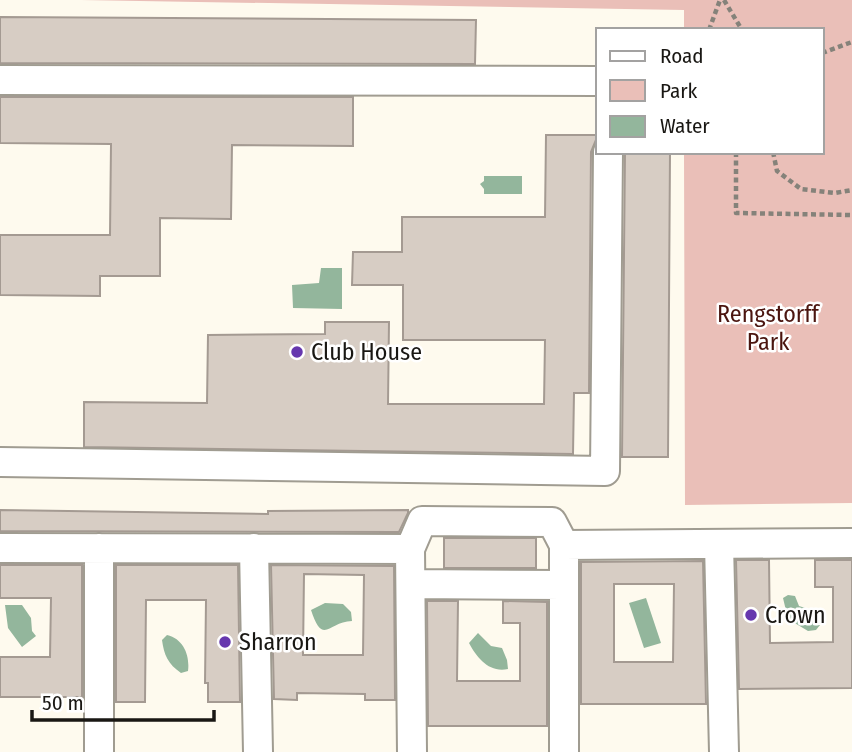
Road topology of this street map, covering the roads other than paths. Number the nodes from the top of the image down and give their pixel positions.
1 (0, 80) edge
2 (596, 82) edge
3 (608, 154) edge
4 (0, 462) edge
5 (852, 543) edge
6 (719, 544) junction
7 (564, 545) junction
8 (0, 548) edge
9 (99, 548) junction
10 (254, 548) junction
11 (410, 549) junction
12 (411, 584) junction
13 (564, 584) junction
14 (99, 752) edge
15 (258, 752) edge
16 (412, 752) edge
17 (564, 752) edge
18 (724, 752) edge

1 - 2 lane
3 - 4 lane
5 - 6 lane
6 - 7 lane
6 - 18 lane
7 - 11 lane
7 - 13 lane
8 - 9 lane
9 - 10 lane
9 - 14 lane
10 - 11 lane
10 - 15 lane
11 - 12 lane
12 - 13 lane
12 - 16 lane
13 - 17 lane

